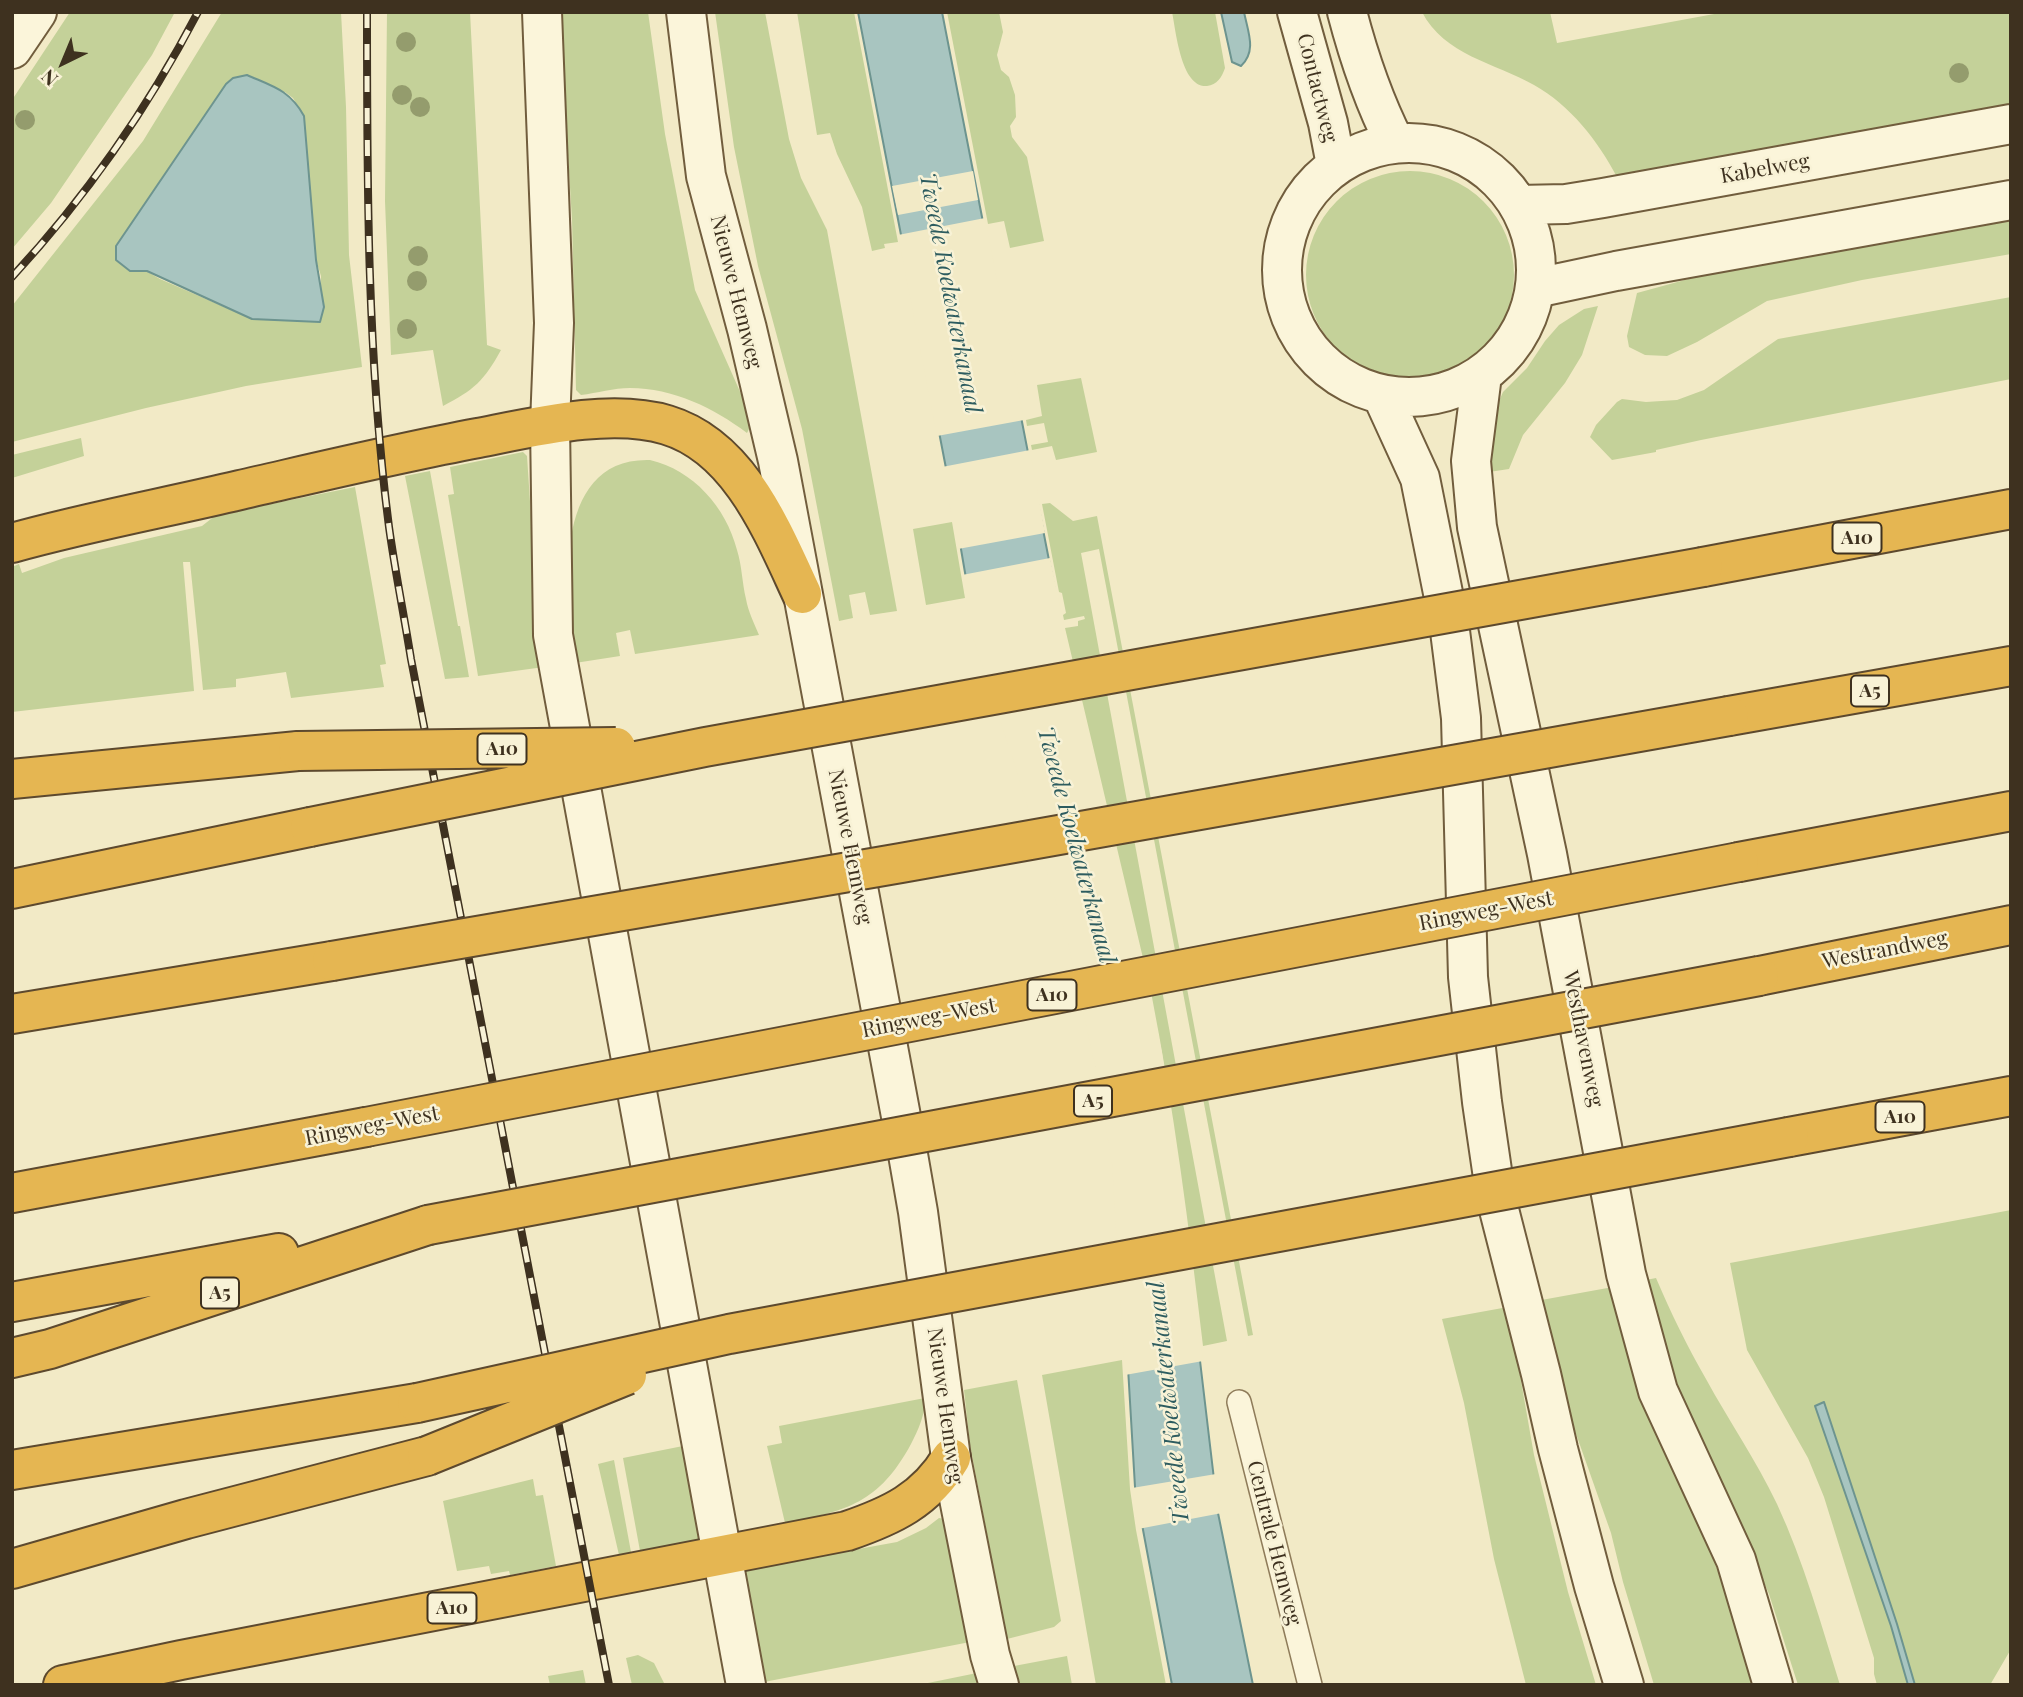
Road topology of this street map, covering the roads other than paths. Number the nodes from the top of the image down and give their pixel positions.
1 (37, 12) edge
2 (542, 12) edge
3 (686, 12) edge
4 (1297, 12) edge
5 (1346, 12) edge
6 (12, 49) edge
7 (2011, 124) edge
8 (1395, 143) junction
9 (1336, 165) junction
10 (2011, 200) edge
11 (1518, 205) junction
12 (1536, 288) junction
13 (1482, 375) junction
14 (1382, 395) junction
15 (550, 424) junction
16 (2011, 509) edge
17 (12, 543) edge
18 (802, 594) junction
19 (2011, 666) edge
20 (705, 747) junction
21 (12, 779) edge
22 (2011, 811) edge
23 (12, 889) edge
24 (2011, 925) edge
25 (12, 1014) edge
26 (2011, 1096) edge
27 (12, 1193) edge
28 (428, 1225) junction
29 (12, 1302) edge
30 (729, 1334) junction
31 (12, 1358) edge
32 (1239, 1402) dead end
33 (951, 1458) junction
34 (12, 1470) edge
35 (722, 1556) junction
36 (12, 1569) edge
37 (63, 1685) edge
38 (746, 1685) edge
39 (999, 1685) edge
40 (1310, 1685) edge
41 (1624, 1685) edge
42 (1773, 1685) edge

1 - 6 street
2 - 15 street
3 - 18 street, Nieuwe Hemweg
4 - 9 street, Contactweg
5 - 8 street
7 - 11 street, Kabelweg
8 - 9 street
8 - 11 street
9 - 14 street
10 - 12 street
11 - 12 street
12 - 13 street
13 - 14 street
13 - 42 street, Westhavenweg
14 - 41 street
15 - 17 highway
15 - 18 highway
15 - 35 street
16 - 20 highway, A10, bridge
18 - 33 street, Nieuwe Hemweg
19 - 25 highway, A5, bridge
20 - 21 highway, A10, bridge
20 - 23 highway, A10, bridge
22 - 27 highway, Ringweg-West / A10, bridge
24 - 28 highway, Westrandweg / A5, bridge
26 - 30 highway, A10, bridge
28 - 29 highway, A5
28 - 31 highway, A5
30 - 34 highway, A10, bridge
30 - 36 highway, A10, bridge
32 - 40 lane, Centrale Hemweg
33 - 35 highway, A10
33 - 39 street, Nieuwe Hemweg
35 - 37 highway, A10
35 - 38 street

